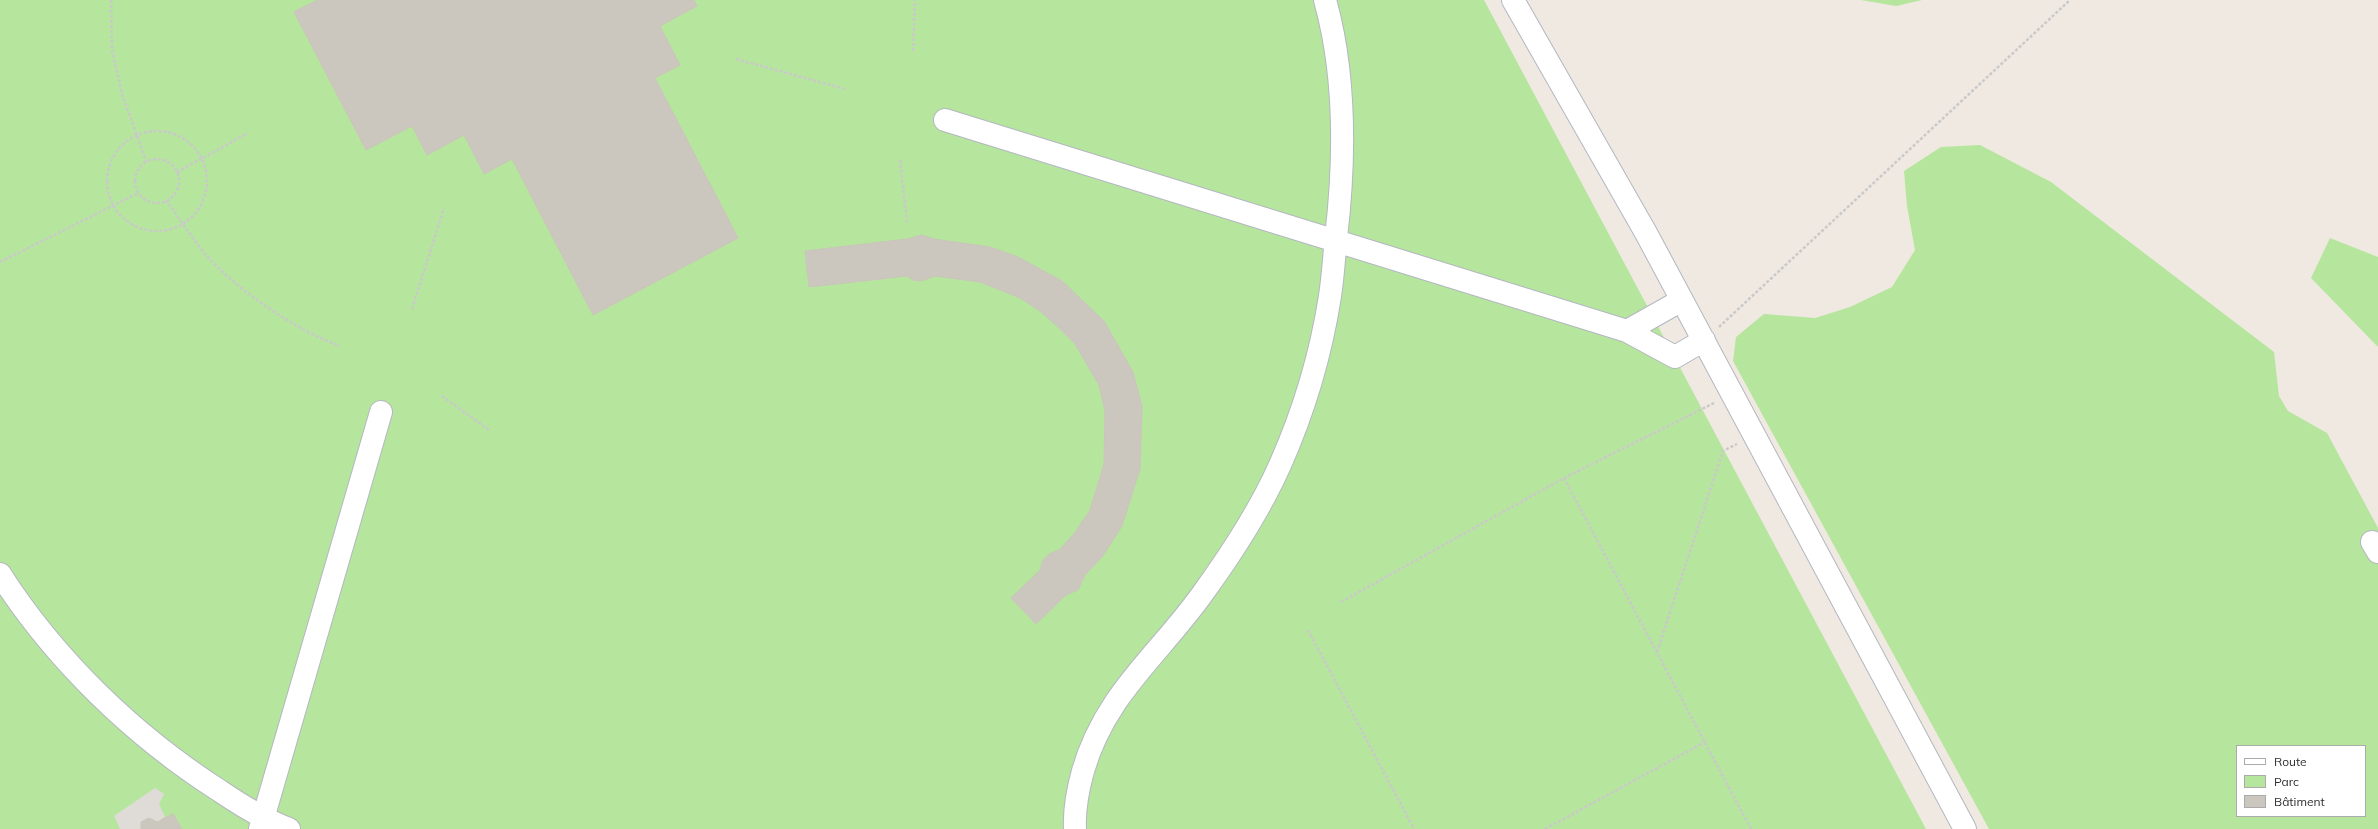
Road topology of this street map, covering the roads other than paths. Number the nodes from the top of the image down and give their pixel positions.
1 (1325, 0) edge
2 (1513, 0) edge
3 (945, 120) dead end
4 (1336, 241) junction
5 (1682, 300) junction
6 (1628, 331) junction
7 (1704, 340) junction
8 (381, 412) dead end
9 (0, 574) edge
10 (261, 824) edge
11 (288, 829) edge
12 (1075, 829) edge
13 (1965, 829) edge

1 - 4 street
2 - 5 street
3 - 4 street
4 - 6 street
4 - 12 street
5 - 6 street
5 - 7 street
6 - 7 street
7 - 13 street
8 - 10 street
9 - 10 street
10 - 11 street

